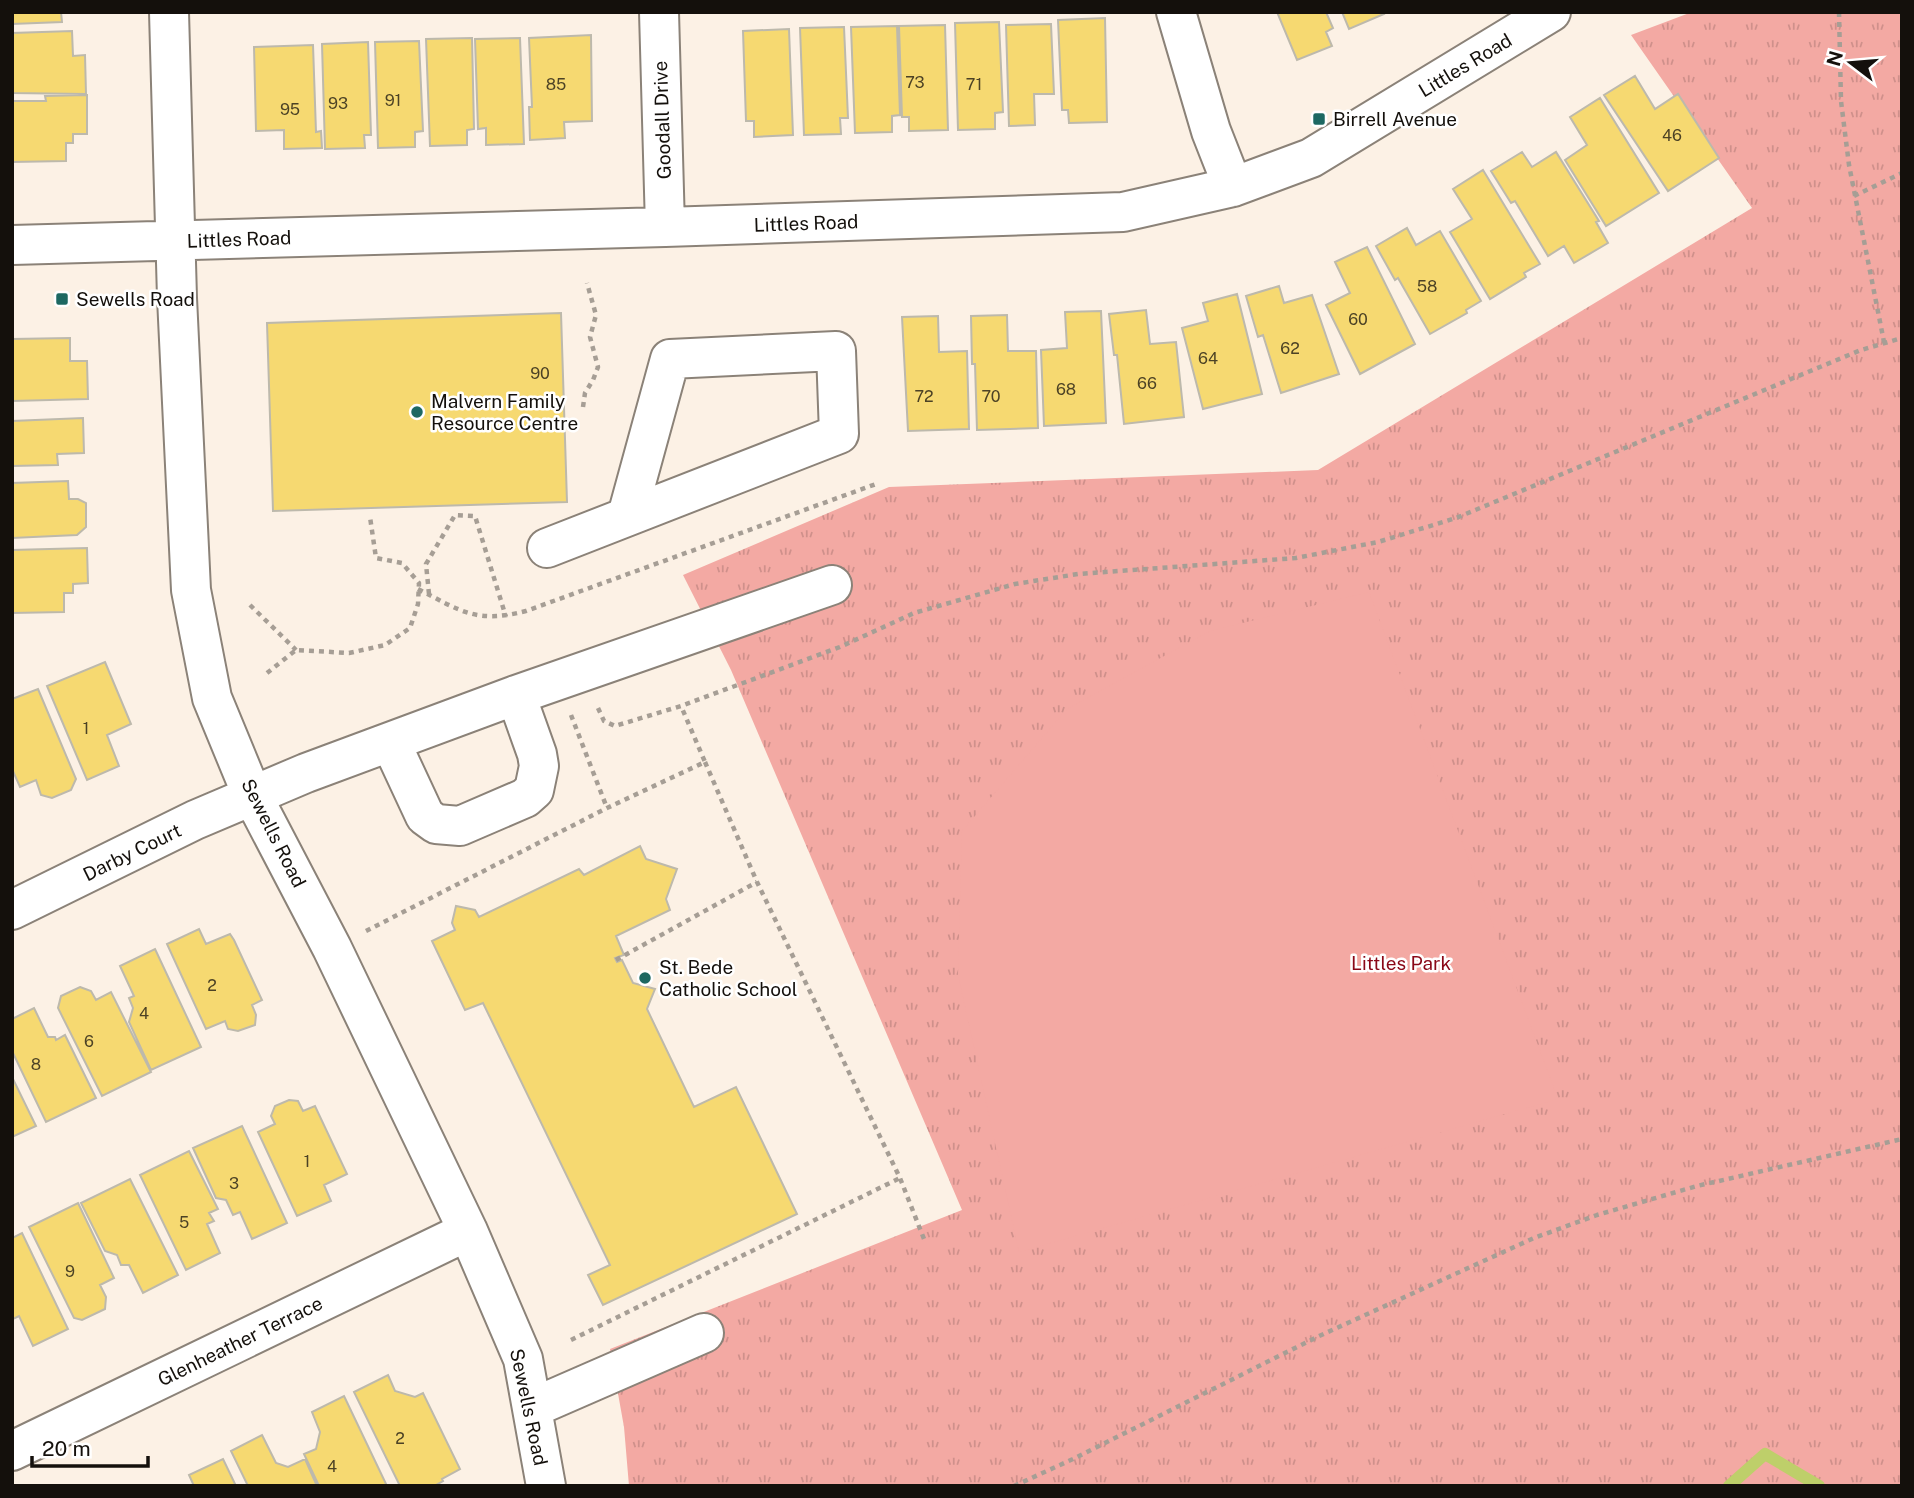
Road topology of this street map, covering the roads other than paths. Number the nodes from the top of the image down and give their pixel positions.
1 (169, 12) edge
2 (659, 12) edge
3 (1176, 12) edge
4 (1551, 12) edge
5 (1233, 187) junction
6 (665, 228) junction
7 (176, 241) junction
8 (12, 245) edge
9 (627, 516) junction
10 (547, 548) dead end
11 (832, 585) dead end
12 (516, 695) junction
13 (391, 743) junction
14 (252, 795) junction
15 (12, 910) edge
16 (468, 1231) junction
17 (705, 1333) dead end
18 (532, 1408) junction
19 (12, 1451) edge
20 (546, 1486) edge

1 - 7 street, Sewells Road
2 - 6 street, Goodall Drive
3 - 5 street
4 - 5 street, Littles Road
5 - 6 street, Littles Road
6 - 7 street, Littles Road
7 - 8 street, Littles Road
7 - 14 street, Sewells Road
9 - 9 street
9 - 10 street
11 - 12 street, Darby Court
12 - 13 street, Darby Court
12 - 13 street
13 - 14 street, Darby Court
14 - 15 street, Darby Court
14 - 16 street, Sewells Road
16 - 18 street, Sewells Road
16 - 19 street, Glenheather Terrace
17 - 18 street
18 - 20 street, Sewells Road

